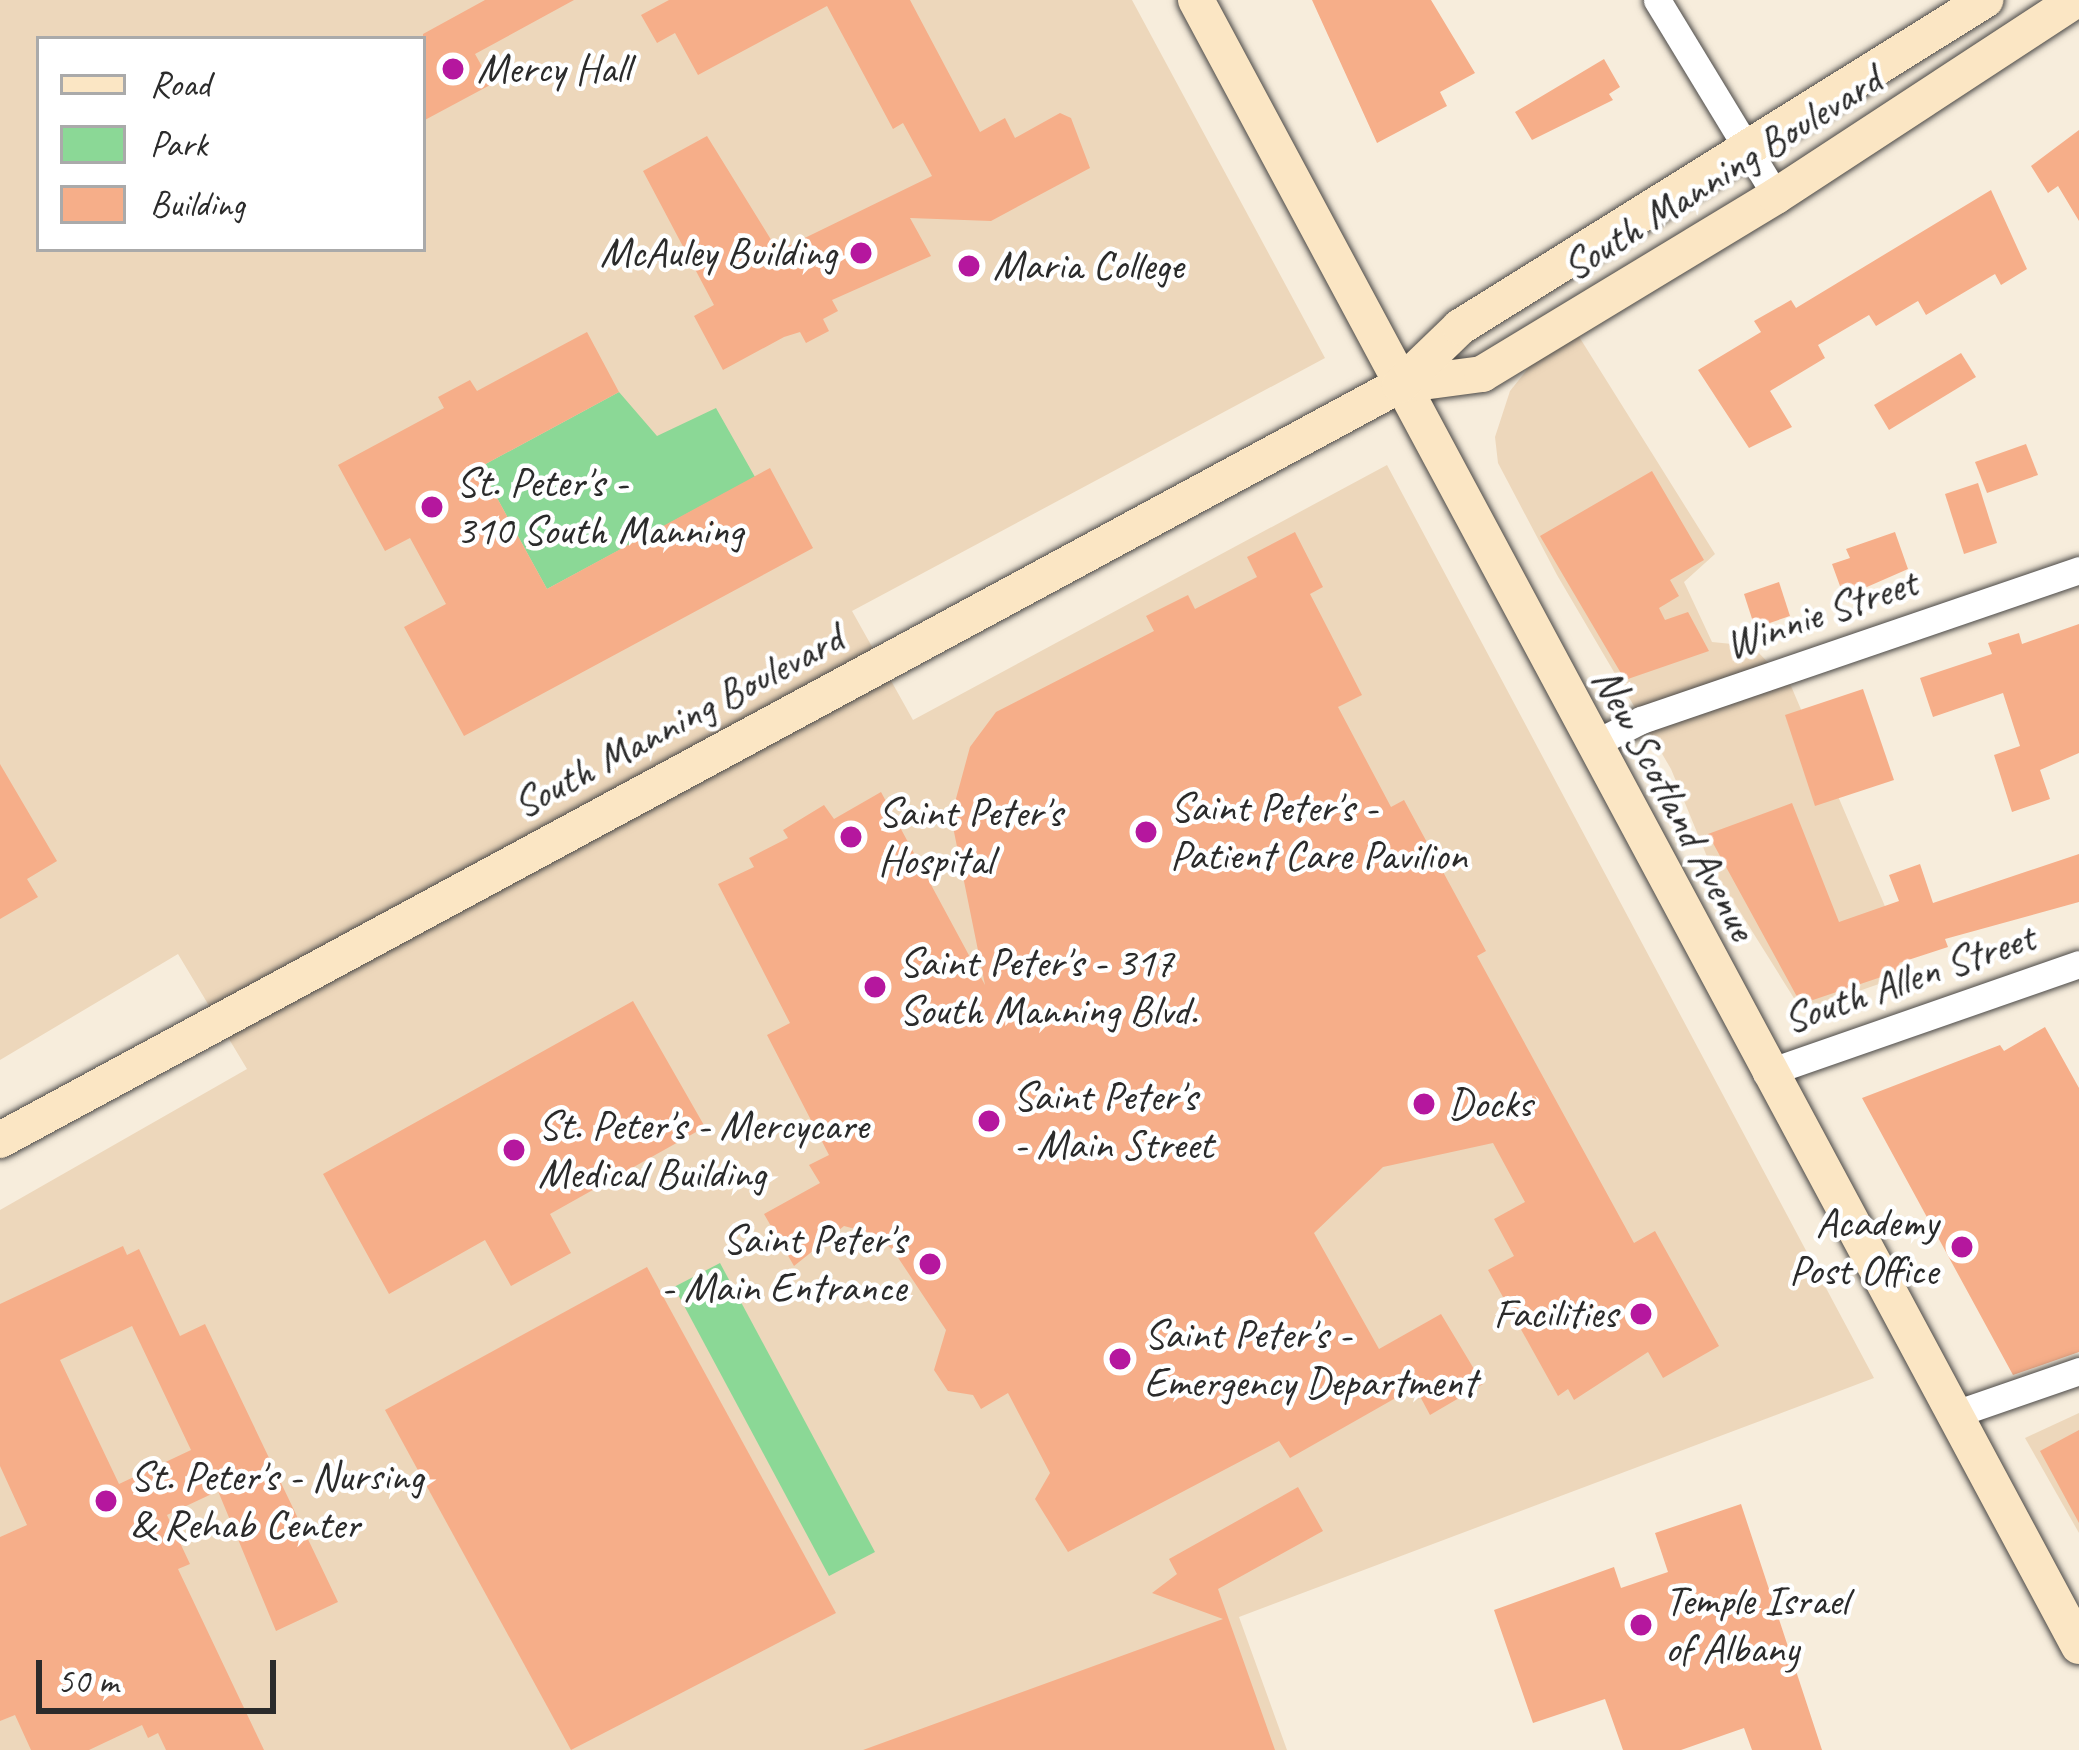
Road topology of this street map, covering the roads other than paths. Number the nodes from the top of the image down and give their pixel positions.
1 (1196, 0) edge
2 (1658, 0) edge
3 (1985, 0) edge
4 (2075, 0) edge
5 (1749, 152) junction
6 (1776, 196) junction
7 (1400, 385) junction
8 (2079, 570) edge
9 (1592, 745) junction
10 (2079, 964) edge
11 (1766, 1073) junction
12 (0, 1140) edge
13 (2079, 1371) edge
14 (1952, 1415) junction
15 (2079, 1646) edge

1 - 7 street, New Scotland Avenue
2 - 5 street
3 - 5 street, South Manning Boulevard
4 - 6 street, South Manning Boulevard
5 - 6 street
5 - 7 street, South Manning Boulevard
6 - 7 street, South Manning Boulevard
7 - 9 street, New Scotland Avenue
7 - 12 street, South Manning Boulevard
8 - 9 street, Winnie Street
9 - 11 street, New Scotland Avenue
10 - 11 street, South Allen Street
11 - 14 street, New Scotland Avenue
13 - 14 street
14 - 15 street, New Scotland Avenue

